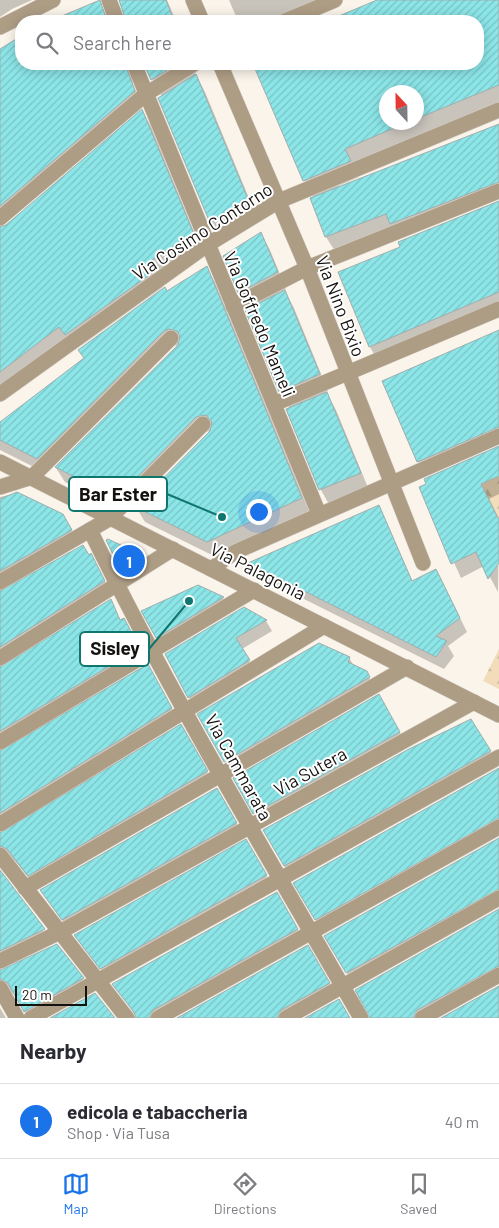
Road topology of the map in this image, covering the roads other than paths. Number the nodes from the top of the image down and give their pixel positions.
1 (54, 0) edge
2 (109, 0) edge
3 (194, 0) edge
4 (335, 0) edge
5 (24, 15) edge
6 (115, 15) edge
7 (200, 15) edge
8 (299, 15) edge
9 (15, 20) edge
10 (0, 27) edge
11 (136, 70) edge
12 (184, 70) edge
13 (223, 70) edge
14 (146, 94) junction
15 (499, 110) edge
16 (499, 192) edge
17 (278, 201) junction
18 (0, 218) edge
19 (207, 245) junction
20 (307, 268) junction
21 (233, 306) junction
22 (499, 309) edge
23 (171, 338) dead end
24 (348, 372) junction
25 (0, 394) edge
26 (274, 404) junction
27 (203, 424) dead end
28 (499, 436) edge
29 (0, 462) edge
30 (32, 477) junction
31 (391, 483) junction
32 (0, 487) edge
33 (319, 514) junction
34 (109, 519) junction
35 (90, 530) junction
36 (173, 550) junction
37 (423, 563) dead end
38 (211, 569) junction
39 (0, 582) edge
40 (117, 585) junction
41 (254, 590) junction
42 (324, 626) junction
43 (152, 650) junction
44 (0, 658) edge
45 (407, 667) junction
46 (474, 702) junction
47 (186, 710) junction
48 (497, 713) edge
49 (499, 728) edge
50 (0, 742) edge
51 (499, 757) edge
52 (221, 775) junction
53 (0, 824) edge
54 (250, 826) junction
55 (499, 827) edge
56 (0, 855) edge
57 (281, 880) junction
58 (25, 888) junction
59 (499, 898) edge
60 (60, 932) junction
61 (311, 932) junction
62 (0, 961) edge
63 (499, 975) edge
64 (99, 982) junction
65 (343, 986) junction
66 (0, 988) edge
67 (16, 1018) edge
68 (31, 1018) edge
69 (127, 1018) edge
70 (158, 1018) edge
71 (286, 1018) edge
72 (361, 1018) edge
73 (422, 1018) edge

1 - 5 street
2 - 6 street
3 - 7 street
4 - 8 street
9 - 10 street
11 - 14 street, Via Goffredo Mameli
12 - 14 street
13 - 17 street, Via Nino Bixio
14 - 18 street
14 - 19 street, Via Goffredo Mameli
15 - 17 street, Via Cosimo Contorno
16 - 20 street
17 - 19 street, Via Cosimo Contorno
17 - 20 street, Via Nino Bixio
19 - 21 street, Via Goffredo Mameli
19 - 25 street, Via Cosimo Contorno
20 - 21 street
20 - 24 street, Via Nino Bixio
21 - 26 street, Via Goffredo Mameli
22 - 24 street
23 - 30 street
24 - 26 street
24 - 31 street, Via Nino Bixio
26 - 33 street, Via Goffredo Mameli
27 - 34 street
28 - 31 street
29 - 30 street, Via Palagonia
30 - 32 street
30 - 34 street, Via Palagonia
31 - 33 street
31 - 37 street, Via Nino Bixio
33 - 38 street
34 - 35 street
34 - 36 street, Via Palagonia
35 - 39 street
35 - 40 street, Via Cammarata
36 - 38 street, Via Palagonia
36 - 40 street
38 - 41 street, Via Palagonia
40 - 43 street, Via Cammarata
40 - 44 street
41 - 42 street, Via Palagonia
41 - 43 street
42 - 45 street, Via Palagonia
42 - 47 street
43 - 47 street, Via Cammarata
43 - 50 street
45 - 46 street, Via Palagonia
45 - 52 street
46 - 48 street, Via Palagonia
46 - 54 street, Via Sutera
47 - 52 street, Via Cammarata
47 - 53 street
48 - 49 street
51 - 57 street
52 - 54 street, Via Cammarata
52 - 58 street
54 - 57 street, Via Cammarata
54 - 60 street, Via Sutera
55 - 61 street
56 - 58 street
57 - 61 street, Via Cammarata
57 - 64 street
58 - 60 street
59 - 65 street
60 - 62 street, Via Sutera
60 - 64 street
61 - 65 street, Via Cammarata
61 - 70 street
63 - 73 street
64 - 68 street
64 - 69 street
65 - 71 street
65 - 72 street, Via Cammarata
66 - 67 street

